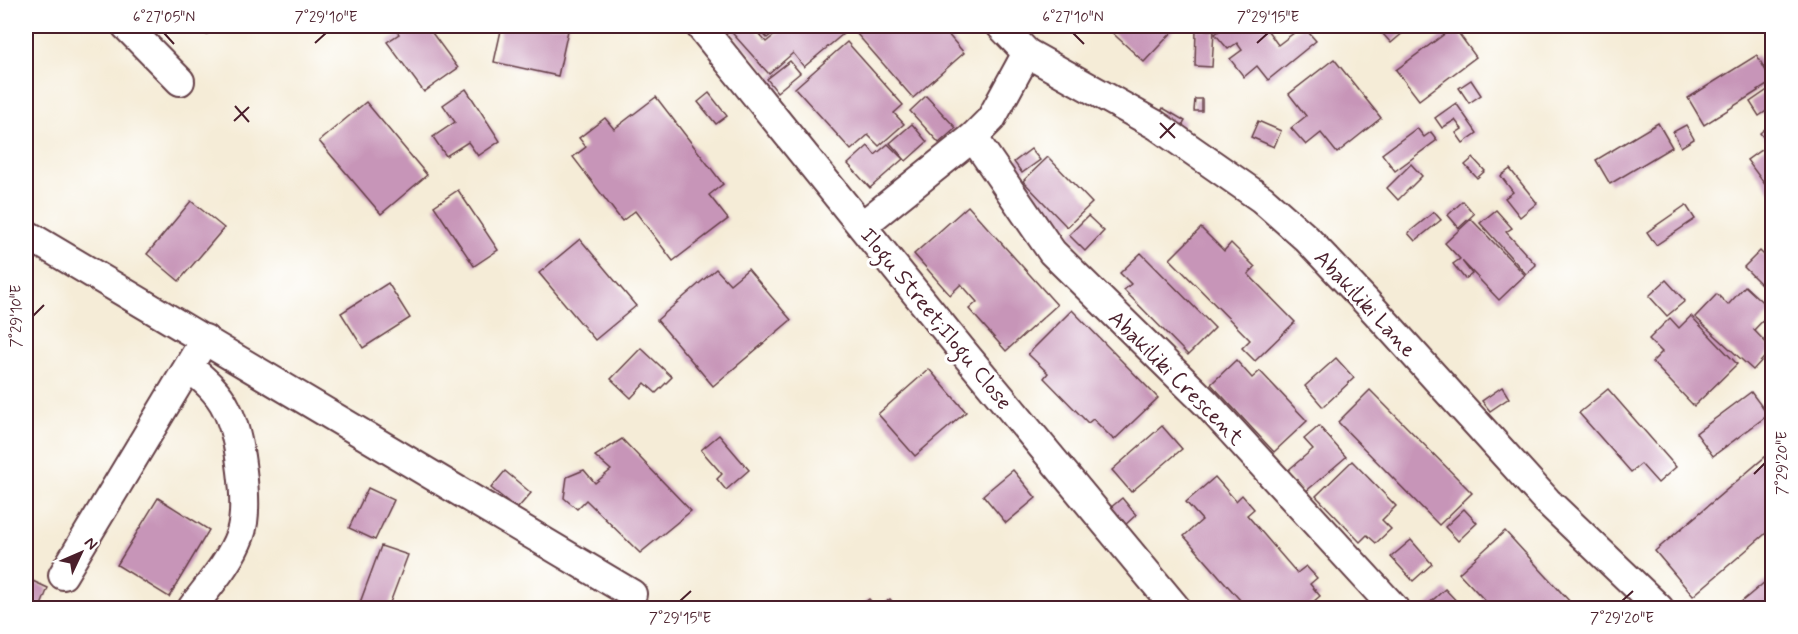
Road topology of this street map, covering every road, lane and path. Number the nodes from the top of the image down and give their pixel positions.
1 (126, 26) edge
2 (700, 26) edge
3 (1001, 26) edge
4 (1027, 53) junction
5 (180, 81) dead end
6 (973, 137) junction
7 (863, 225) junction
8 (26, 234) edge
9 (205, 339) junction
10 (189, 367) junction
11 (63, 575) dead end
12 (632, 594) dead end
13 (192, 609) edge
14 (1176, 609) edge
15 (1394, 609) edge
16 (1659, 609) edge

1 - 5 street
2 - 7 street, Ilogu Street;Ilogu Close
3 - 4 street, Abakiliki Lane
4 - 6 street
4 - 16 street, Abakiliki Lane
6 - 7 street
6 - 15 street, Abakiliki Crescent
7 - 14 street, Ilogu Street;Ilogu Close
8 - 9 street
9 - 10 street
9 - 12 street
10 - 11 street
10 - 13 street

